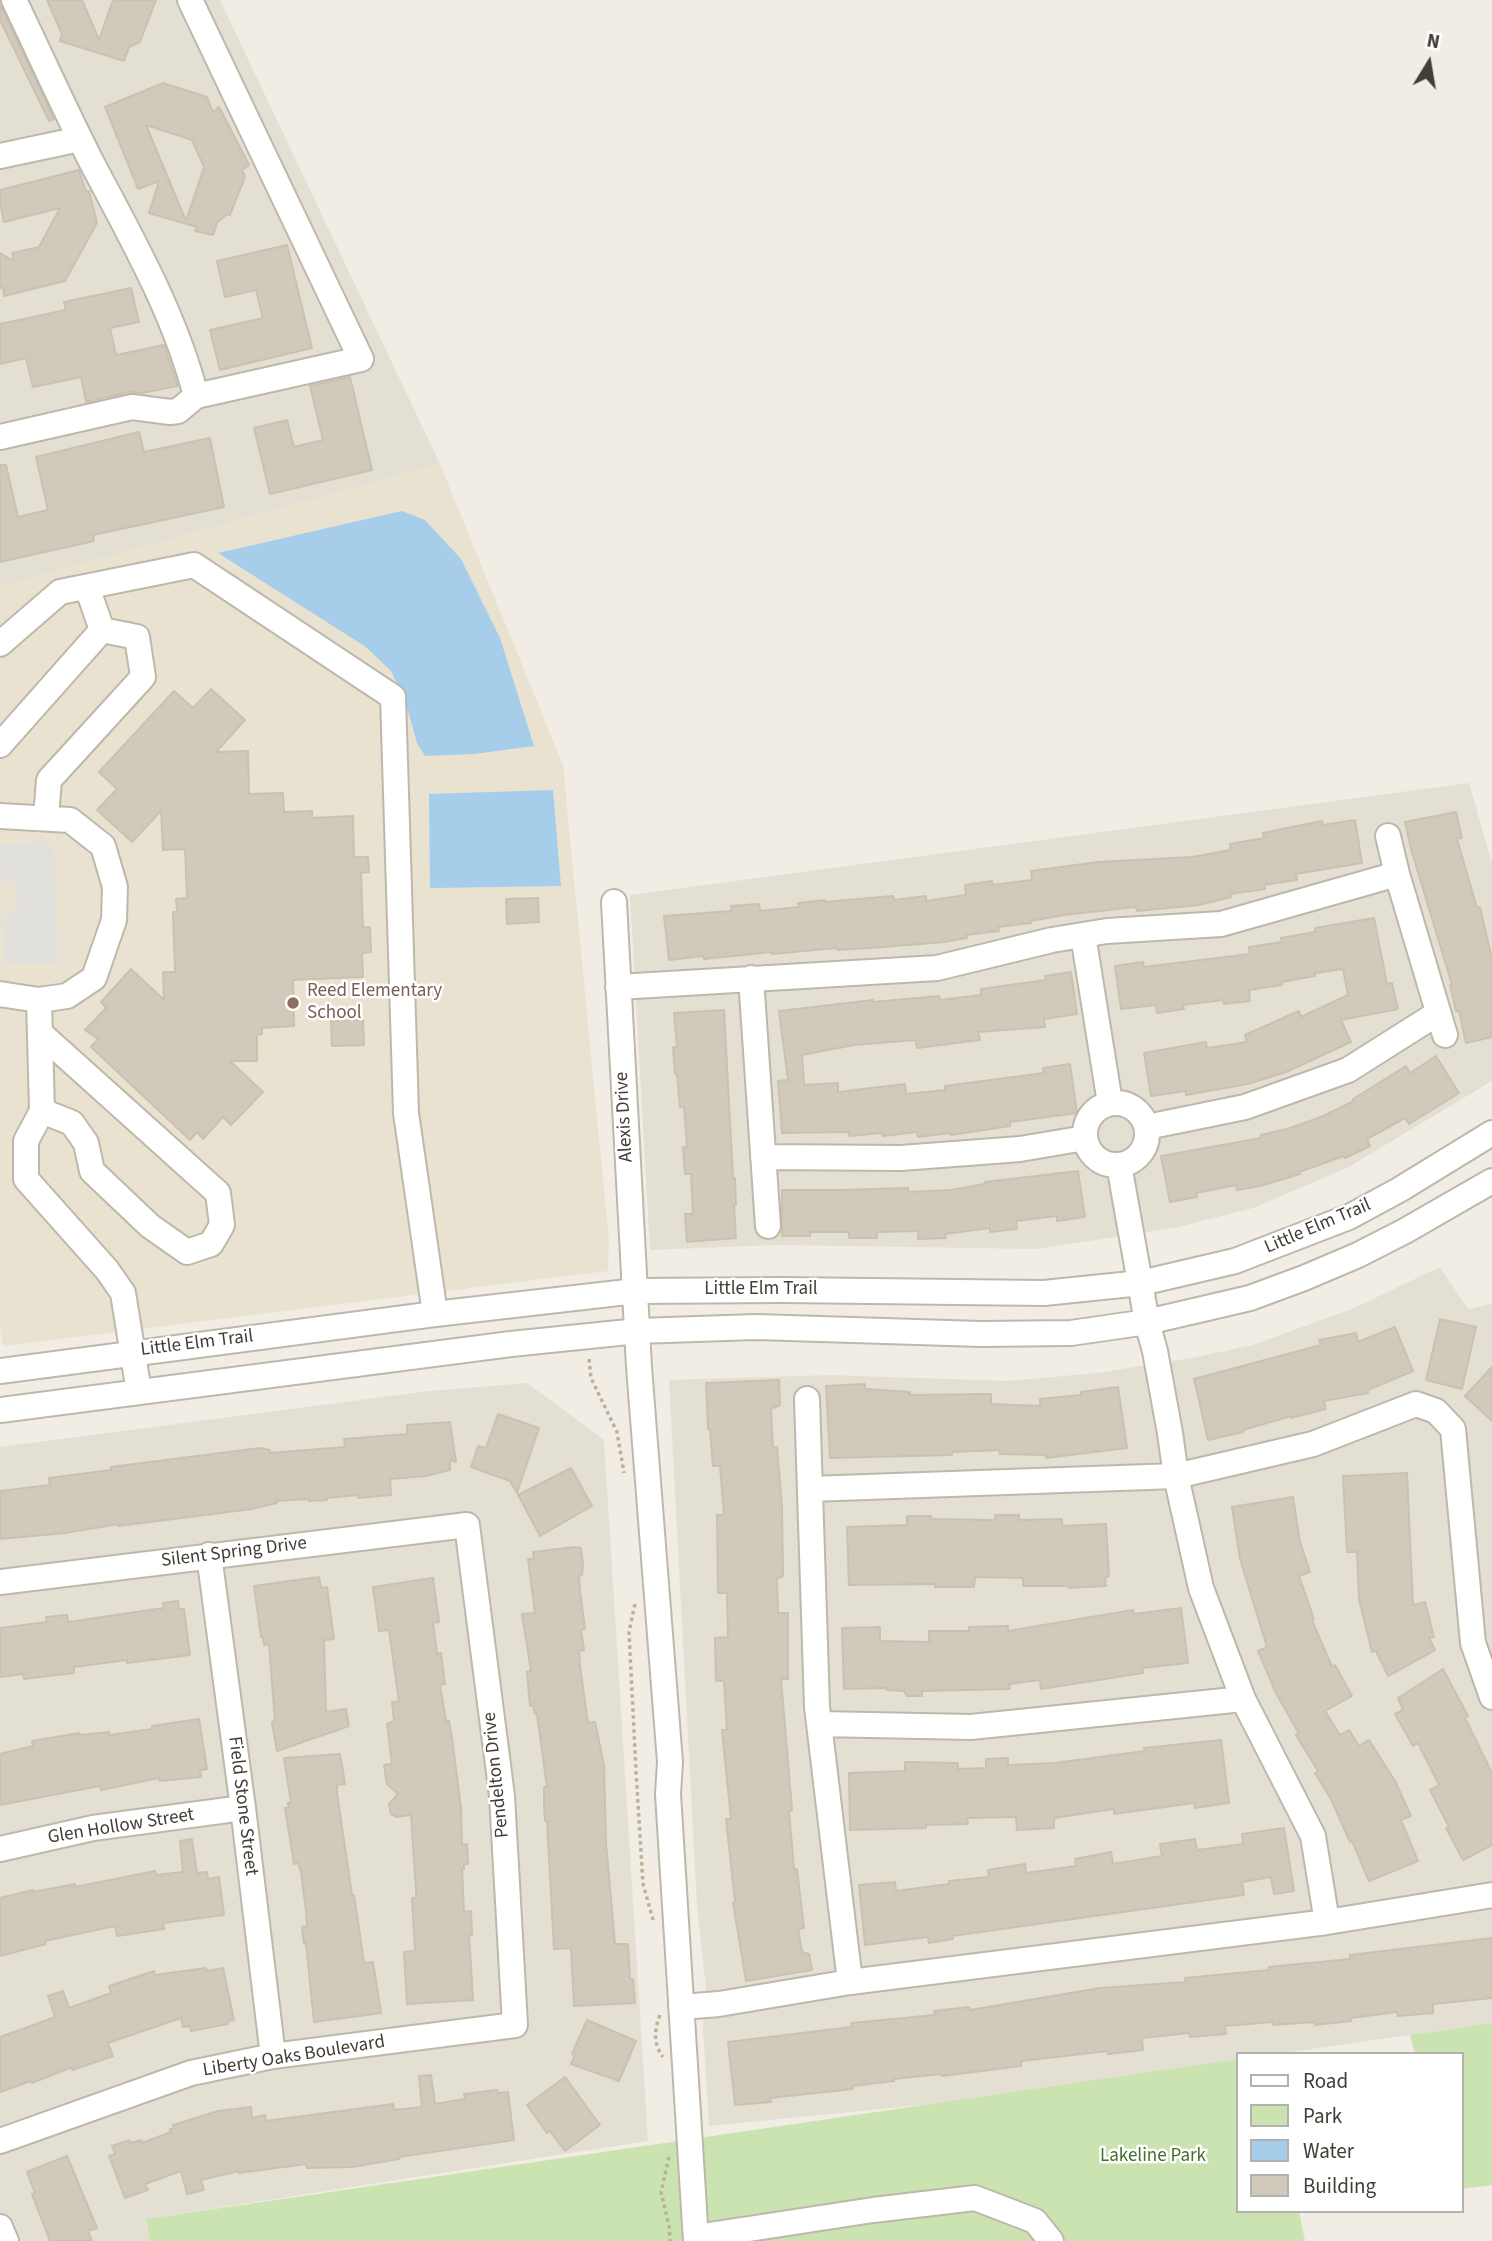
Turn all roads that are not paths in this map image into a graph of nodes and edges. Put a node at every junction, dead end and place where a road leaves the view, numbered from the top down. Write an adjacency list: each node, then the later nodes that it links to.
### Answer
1 (13, 0): 3 (street)
2 (190, 0): 5 (street)
3 (80, 139): 4 (street); 5 (street)
4 (0, 156)
5 (196, 397): 6 (street)
6 (0, 437)
7 (87, 587): 8 (street); 9 (street); 33 (street)
8 (102, 630): 10 (street); 12 (street)
9 (0, 644)
10 (0, 745)
11 (0, 816): 12 (street)
12 (46, 817): 20 (street)
13 (1388, 836): 14 (street)
14 (1397, 874): 16 (street); 24 (street)
15 (614, 902): 18 (street, Alexis Drive)
16 (1083, 935): 17 (street); 22 (street)
17 (751, 978): 18 (street); 27 (street)
18 (618, 987): 32 (street, Alexis Drive)
19 (0, 994): 20 (street)
20 (39, 1000): 21 (street)
21 (40, 1033): 23 (street); 23 (street)
22 (1110, 1103): 24 (street); 26 (street)
23 (42, 1111): 36 (street)
24 (1147, 1127): 28 (street)
25 (1492, 1133): 31 (street, Little Elm Trail)
26 (1085, 1138): 27 (street); 28 (street)
27 (763, 1157): 30 (street)
28 (1119, 1165): 31 (street)
29 (1492, 1181): 34 (street, Little Elm Trail)
30 (768, 1226)
31 (1141, 1283): 32 (street, Little Elm Trail); 34 (street)
32 (636, 1291): 33 (street, Little Elm Trail); 35 (street, Alexis Drive)
33 (435, 1314): 36 (street, Little Elm Trail)
34 (1147, 1322): 35 (street, Little Elm Trail); 41 (street)
35 (638, 1331): 38 (street, Little Elm Trail); 54 (street, Alexis Drive)
36 (132, 1353): 37 (street, Little Elm Trail); 38 (street)
37 (0, 1371)
38 (139, 1392): 40 (street, Little Elm Trail)
39 (807, 1399): 42 (street)
40 (0, 1410)
41 (1176, 1476): 42 (street); 46 (street); 47 (street)
42 (810, 1489): 48 (street)
43 (467, 1525): 44 (street, Silent Spring Drive); 55 (street, Pendelton Drive)
44 (209, 1555): 45 (street, Silent Spring Drive); 49 (street, Field Stone Street)
45 (0, 1582)
46 (1492, 1697)
47 (1244, 1699): 48 (street); 52 (street)
48 (819, 1724): 53 (street)
49 (243, 1808): 50 (street, Glen Hollow Street); 56 (street, Field Stone Street)
50 (0, 1850)
51 (1492, 1895): 52 (street)
52 (1327, 1923): 53 (street)
53 (850, 1982): 54 (street)
54 (671, 2011): 59 (street, Alexis Drive)
55 (515, 2025): 56 (street, Liberty Oaks Boulevard)
56 (273, 2056): 57 (street, Liberty Oaks Boulevard)
57 (0, 2141)
58 (0, 2227): 60 (street)
59 (696, 2239): 61 (street)
60 (6, 2241)
61 (1051, 2241)

